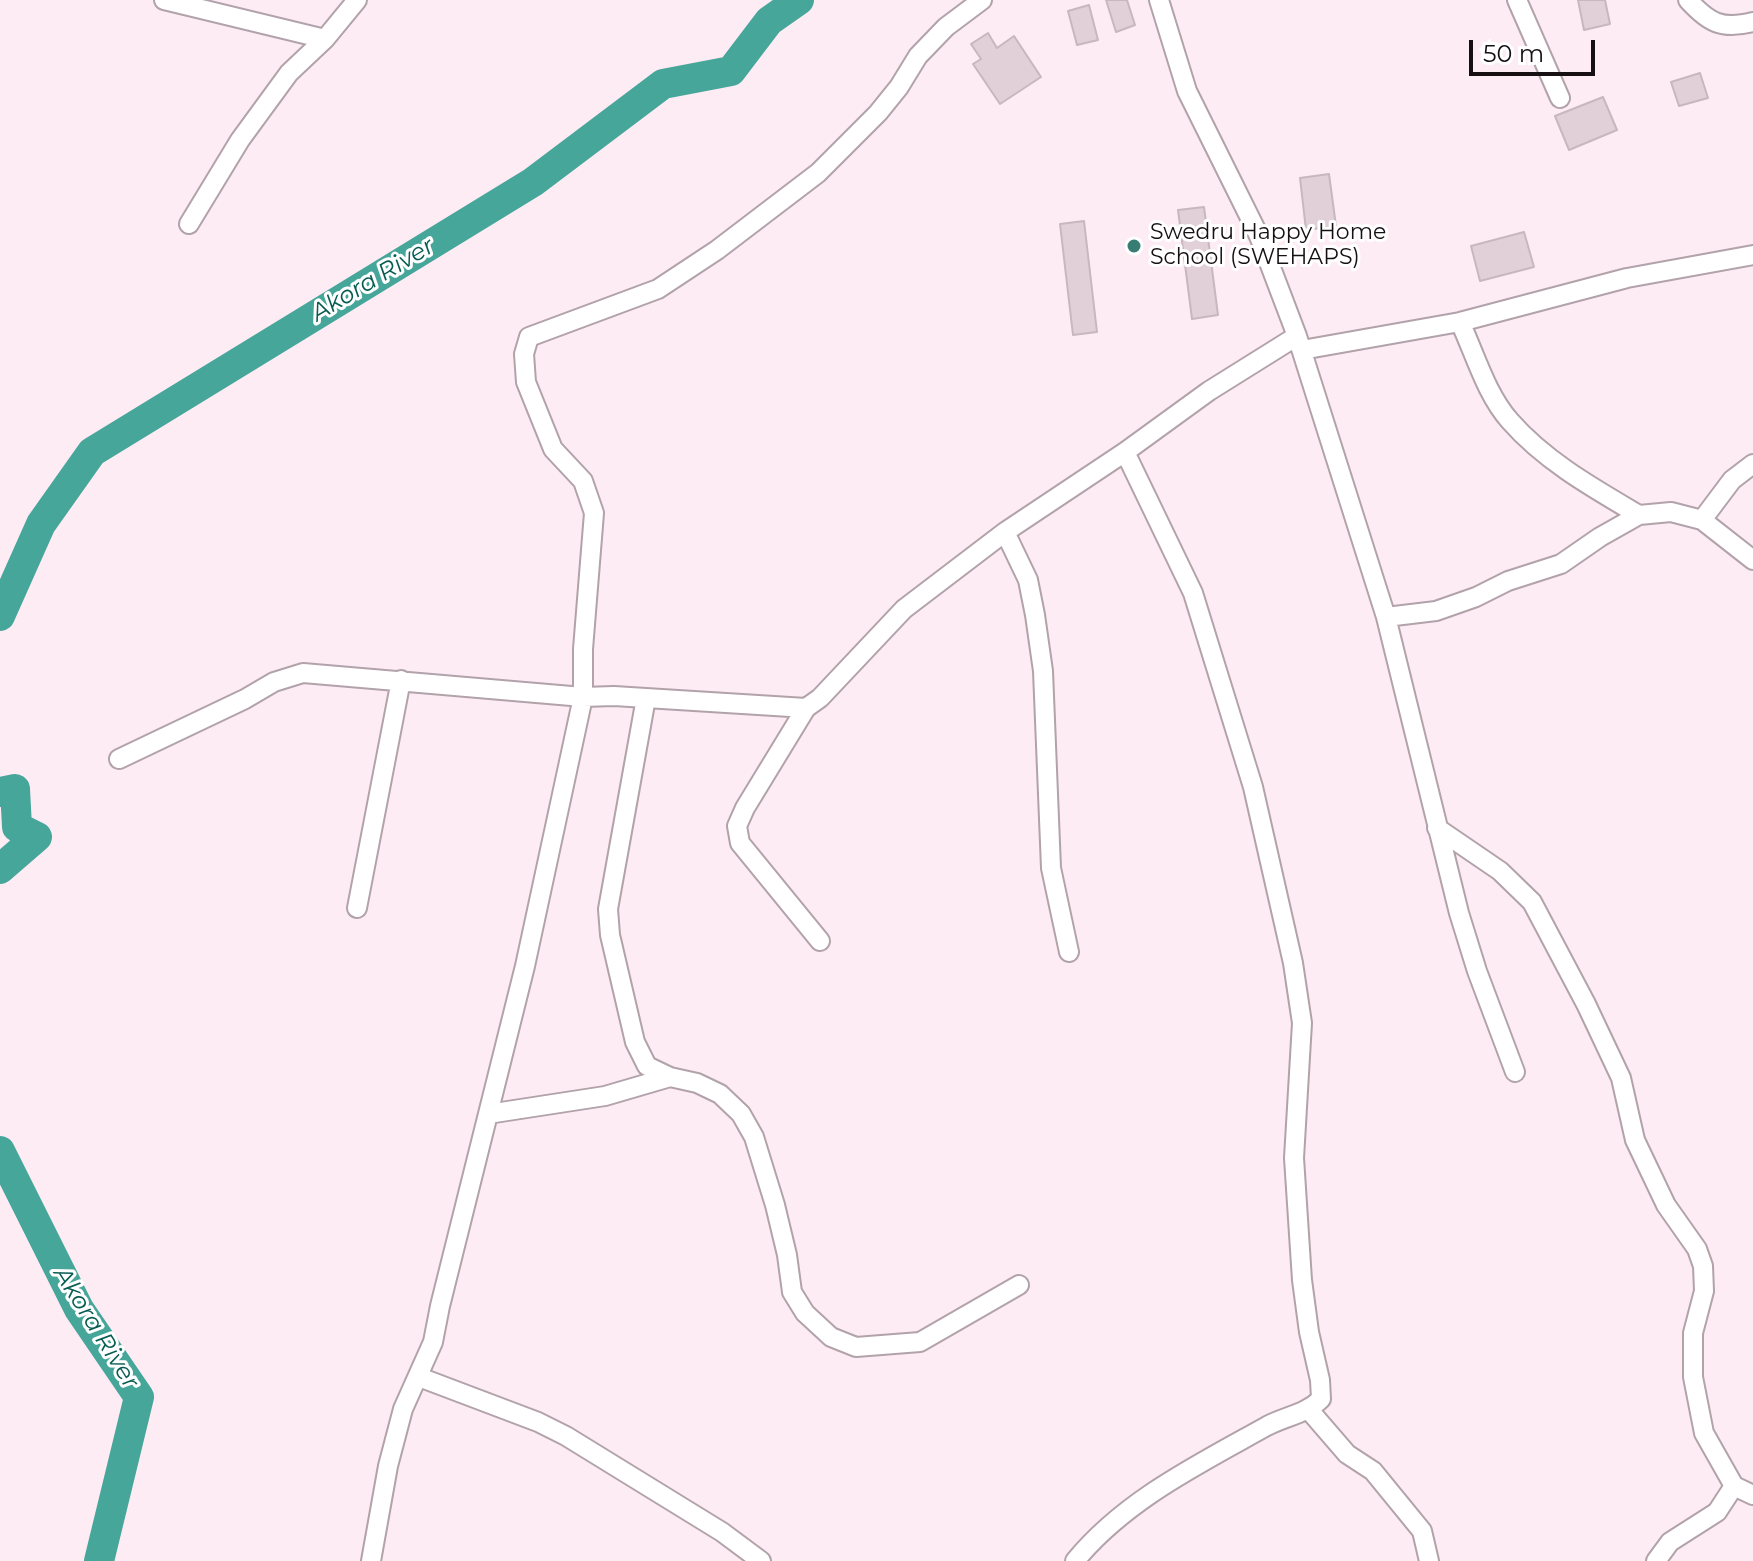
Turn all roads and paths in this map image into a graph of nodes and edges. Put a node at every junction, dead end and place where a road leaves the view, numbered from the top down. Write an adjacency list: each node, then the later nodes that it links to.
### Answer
1 (164, 0): 8 (street)
2 (357, 0): 8 (street)
3 (982, 0): 22 (street)
4 (1159, 0): 13 (street)
5 (1517, 0): 9 (street)
6 (1688, 0): 7 (street)
7 (1753, 22)
8 (325, 39): 10 (street)
9 (1560, 98)
10 (189, 224)
11 (1753, 255): 12 (street)
12 (1460, 322): 13 (street); 16 (street)
13 (1300, 343): 14 (street); 20 (street)
14 (1125, 452): 18 (street); 35 (street)
15 (1753, 464): 17 (street)
16 (1639, 515): 17 (street); 20 (street)
17 (1702, 520): 19 (street)
18 (1005, 532): 24 (street); 29 (street)
19 (1753, 560)
20 (1386, 617): 26 (street)
21 (401, 680): 22 (street); 25 (street); 27 (street)
22 (583, 697): 23 (street); 32 (street)
23 (646, 698): 24 (street); 31 (street)
24 (806, 708): 28 (street)
25 (119, 759)
26 (1437, 828): 30 (street); 36 (street)
27 (357, 908)
28 (820, 941)
29 (1069, 952)
30 (1515, 1072)
31 (670, 1077): 32 (street); 33 (street)
32 (488, 1114): 34 (street)
33 (1019, 1285)
34 (419, 1377): 38 (street); 39 (street)
35 (1309, 1410): 40 (street); 41 (street)
36 (1734, 1486): 37 (street); 42 (street)
37 (1753, 1495)
38 (371, 1561)
39 (761, 1561)
40 (1075, 1561)
41 (1429, 1561)
42 (1656, 1561)

